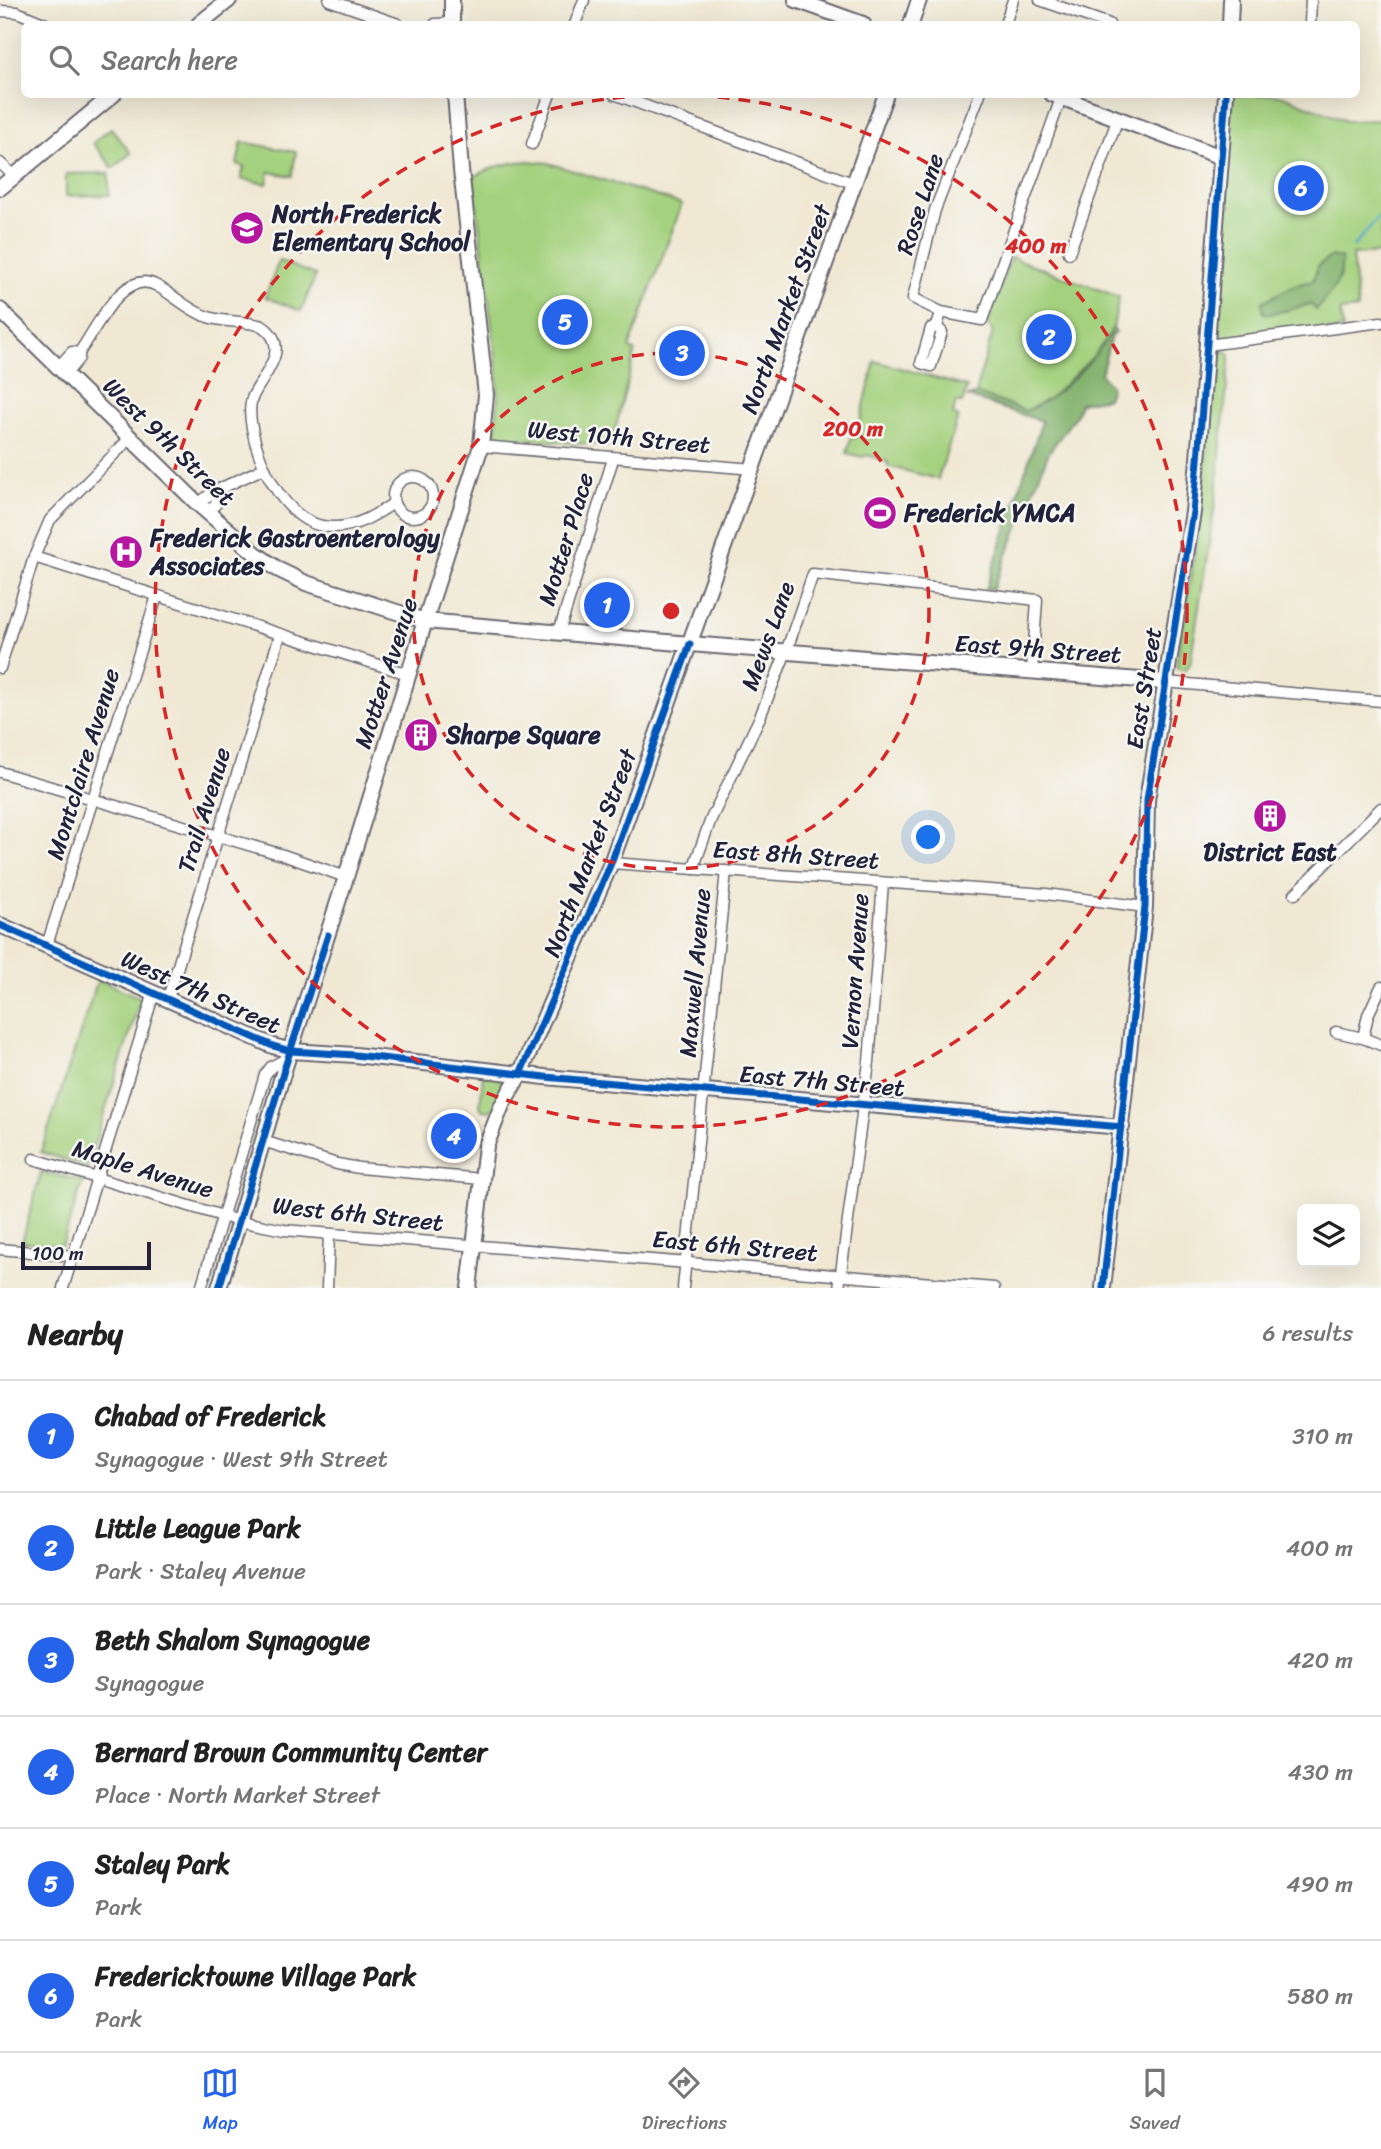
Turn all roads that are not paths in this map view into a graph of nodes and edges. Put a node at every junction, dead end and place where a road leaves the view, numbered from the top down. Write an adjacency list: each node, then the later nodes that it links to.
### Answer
1 (229, 0): 13 (main road)
2 (328, 0): 14 (street)
3 (452, 0): 15 (main road)
4 (584, 0): 16 (street)
5 (796, 0): 17 (main road)
6 (919, 0): 18 (main road)
7 (1013, 0): 19 (street)
8 (1040, 0): 20 (street)
9 (1231, 0): 21 (main road)
10 (1311, 0): 22 (street)
11 (0, 11): 12 (street)
12 (39, 21)
13 (203, 21)
14 (389, 21)
15 (452, 21)
16 (576, 21)
17 (855, 21)
18 (912, 21)
19 (1005, 21)
20 (1100, 21)
21 (1230, 21)
22 (1310, 21)
23 (109, 98): 36 (main road)
24 (455, 98): 46 (main road, Motter Avenue)
25 (549, 98): 33 (street)
26 (625, 98): 37 (street)
27 (885, 98): 37 (main road, North Market Street)
28 (978, 98): 40 (street, Rose Lane)
29 (1056, 98): 40 (street)
30 (1063, 98): 32 (main road)
31 (1226, 98): 34 (main road, East Street)
32 (1118, 118): 34 (main road); 38 (street)
33 (532, 144)
34 (1221, 157): 43 (main road, East Street)
35 (0, 163): 36 (street)
36 (4, 182)
37 (855, 184): 49 (main road, North Market Street)
38 (1069, 253)
39 (0, 310): 44 (main road, West 9th Street)
40 (942, 312): 42 (street)
41 (1381, 322): 43 (street)
42 (937, 327)
43 (1208, 345): 62 (main road, East Street)
44 (62, 370): 45 (main road, West 9th Street); 48 (street)
45 (130, 438): 51 (main road, West 9th Street); 52 (street)
46 (481, 446): 47 (street, West 10th Street); 54 (main road, Motter Avenue)
47 (613, 459): 49 (street, West 10th Street); 55 (street, Motter Place)
48 (264, 468): 50 (street); 51 (street)
49 (753, 469): 57 (main road, North Market Street)
50 (394, 503): 50 (street)
51 (202, 508): 54 (main road, West 9th Street)
52 (34, 557): 53 (street); 59 (street)
53 (157, 596): 56 (street); 65 (street, Montclaire Avenue)
54 (425, 621): 55 (main road, West 9th Street); 61 (main road, Motter Avenue)
55 (559, 632): 57 (main road, West 9th Street)
56 (280, 635): 61 (street); 67 (street, Trail Avenue)
57 (691, 644): 58 (main road, East 9th Street); 68 (main road, North Market Street)
58 (786, 652): 60 (main road, East 9th Street); 60 (street, Mews Lane); 69 (street, Mews Lane)
59 (0, 668)
60 (1032, 671): 62 (main road, East 9th Street)
61 (408, 674): 71 (main road, Motter Avenue)
62 (1165, 682): 63 (street, East 9th Street); 74 (main road, East Street)
63 (1381, 701)
64 (0, 772): 65 (street)
65 (94, 801): 67 (street); 76 (street, Montclaire Avenue)
66 (1381, 808): 73 (street)
67 (218, 837): 71 (street); 78 (street, Trail Avenue)
68 (611, 863): 69 (street, East 8th Street); 83 (main road, North Market Street)
69 (693, 869): 70 (street, East 8th Street)
70 (726, 871): 72 (street, East 8th Street); 84 (street, Maxwell Avenue)
71 (346, 877): 82 (main road, Motter Avenue)
72 (883, 883): 74 (street, East 8th Street); 85 (street, Vernon Avenue)
73 (1295, 894)
74 (1145, 907): 86 (main road, East Street)
75 (0, 925): 76 (main road, West 7th Street)
76 (47, 945): 78 (main road, West 7th Street)
77 (1381, 987): 80 (street)
78 (161, 996): 82 (main road, West 7th Street); 89 (street, Trail Avenue)
79 (1336, 1032): 80 (street)
80 (1363, 1038): 81 (street)
81 (1381, 1045)
82 (289, 1054): 83 (main road, West 7th Street); 87 (main road, Motter Avenue); 91 (street)
83 (520, 1074): 84 (main road, East 7th Street); 90 (main road, North Market Street)
84 (705, 1090): 85 (main road, East 7th Street); 97 (street, Maxwell Avenue)
85 (863, 1104): 86 (main road, East 7th Street); 98 (street, Vernon Avenue)
86 (1122, 1127): 107 (main road, East Street)
87 (263, 1141): 90 (street); 92 (main road, Motter Avenue)
88 (34, 1159): 89 (street, Maple Avenue)
89 (97, 1177): 91 (street, Maple Avenue); 96 (street, Trail Avenue)
90 (482, 1179): 94 (main road, North Market Street)
91 (223, 1215): 92 (street, Maple Avenue); 100 (street)
92 (239, 1221): 93 (street, West 6th Street); 101 (main road, Motter Avenue)
93 (330, 1235): 94 (street, West 6th Street); 102 (street)
94 (473, 1246): 97 (street, East 6th Street); 103 (main road, North Market Street)
95 (0, 1249): 96 (street)
96 (73, 1256): 99 (street, Trail Avenue)
97 (685, 1263): 98 (street, East 6th Street); 104 (street, Maxwell Avenue)
98 (841, 1276): 105 (street, Vernon Avenue); 106 (street, East 6th Street)
99 (63, 1288)
100 (201, 1288)
101 (219, 1288)
102 (327, 1288)
103 (468, 1288)
104 (683, 1288)
105 (839, 1288)
106 (994, 1288)
107 (1103, 1288)

